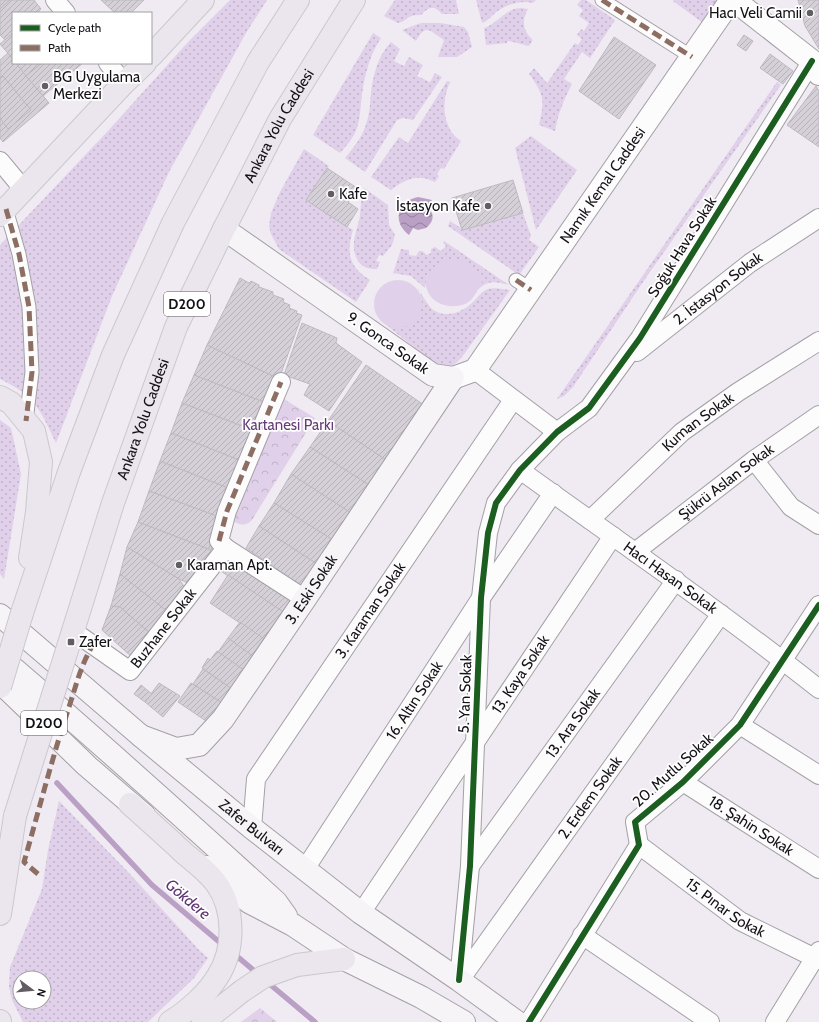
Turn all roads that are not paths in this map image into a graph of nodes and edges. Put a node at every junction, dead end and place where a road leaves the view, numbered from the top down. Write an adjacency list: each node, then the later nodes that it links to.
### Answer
1 (55, 0): 7 (street)
2 (203, 0): 8 (highway)
3 (298, 0): 41 (highway, D200)
4 (354, 0): 18 (highway, Ankara Yolu Caddesi / D200)
5 (602, 0): 9 (street)
6 (732, 0): 9 (street, Namık Kemal Caddesi); 12 (street, Namık Kemal Caddesi)
7 (65, 12)
8 (152, 55)
9 (692, 57): 21 (street, Namık Kemal Caddesi)
10 (109, 64): 13 (street)
11 (144, 64): 13 (highway)
12 (816, 68): 20 (street, Soğuk Hava Sokak)
13 (124, 83): 15 (highway)
14 (0, 161): 15 (street)
15 (24, 190): 16 (highway)
16 (3, 212): 27 (street)
17 (819, 218): 20 (street, 2. İstasyon Sokak)
18 (224, 228): 22 (main road, 9. Gonca Sokak); 44 (highway, Ankara Yolu Caddesi / D200)
19 (819, 341): 32 (street, Kuman Sokak)
20 (621, 364): 28 (street, Soğuk Hava Sokak)
21 (475, 370): 22 (street, 9. Gonca Sokak); 25 (street)
22 (452, 378): 39 (main road, 3. Eski Sokak)
23 (281, 382): 35 (street)
24 (0, 397): 27 (highway)
25 (513, 400): 28 (street); 57 (street, 3. Karaman Sokak)
26 (819, 415): 29 (street, Şükrü Aslan Sokak)
27 (26, 421): 41 (highway)
28 (557, 432): 30 (street, 5. Yan Sokak)
29 (754, 460): 33 (street); 36 (street, Şükrü Aslan Sokak)
30 (520, 470): 31 (street, Hacı Hasan Sokak); 38 (street, 5. Yan Sokak)
31 (553, 494): 32 (street, Hacı Hasan Sokak); 38 (street, 16. Altın Sokak)
32 (590, 520): 34 (street, Hacı Hasan Sokak)
33 (819, 525)
34 (613, 536): 36 (street, Hacı Hasan Sokak); 52 (street, 13. Kaya Sokak)
35 (226, 548): 39 (street); 44 (street, Buzhane Sokak)
36 (635, 552): 37 (street, Hacı Hasan Sokak)
37 (676, 580): 42 (street, Hacı Hasan Sokak); 59 (street, 13. Ara Sokak)
38 (481, 598): 52 (street, 5. Yan Sokak); 61 (street, 16. Altın Sokak)
39 (305, 599): 51 (main road, 3. Eski Sokak)
40 (819, 605): 46 (street, 20. Mutlu Sokak)
41 (22, 613): 48 (highway, D200, bridge)
42 (721, 614): 46 (street, Hacı Hasan Sokak); 69 (street, 2. Erdem Sokak)
43 (0, 615): 51 (main road, Zafer Bulvarı)
44 (73, 631): 56 (highway, Ankara Yolu Caddesi / D200, bridge)
45 (0, 657): 65 (main road)
46 (782, 659): 49 (street, Hacı Hasan Sokak); 50 (street, 20. Mutlu Sokak)
47 (0, 682): 55 (main road, D200)
48 (0, 687)
49 (819, 689)
50 (740, 725): 53 (street); 54 (street, 20. Mutlu Sokak)
51 (141, 736): 57 (main road, Zafer Bulvarı)
52 (476, 740): 59 (street, 5. Yan Sokak); 63 (street, 13. Kaya Sokak)
53 (819, 775)
54 (683, 782): 58 (street, 20. Mutlu Sokak); 62 (street, 18. Şahin Sokak)
55 (130, 804): 65 (main road, D200); 71 (highway)
56 (16, 816): 60 (highway, Ankara Yolu Caddesi / D200); 64 (highway)
57 (252, 828): 61 (main road, Zafer Bulvarı)
58 (639, 844): 66 (street); 67 (street, 15. Pınar Sokak)
59 (470, 866): 69 (street, 5. Yan Sokak)
60 (0, 867)
61 (305, 869): 63 (main road, Zafer Bulvarı)
62 (819, 869)
63 (361, 913): 69 (main road, Zafer Bulvarı)
64 (0, 914)
65 (293, 925): 68 (main road)
66 (582, 934): 74 (street); 75 (street)
67 (818, 956): 76 (street)
68 (344, 959): 70 (highway); 72 (main road)
69 (459, 980): 73 (main road, Zafer Bulvarı)
70 (212, 1015)
71 (170, 1022)
72 (464, 1022)
73 (517, 1022)
74 (529, 1022)
75 (710, 1022)
76 (775, 1022)

